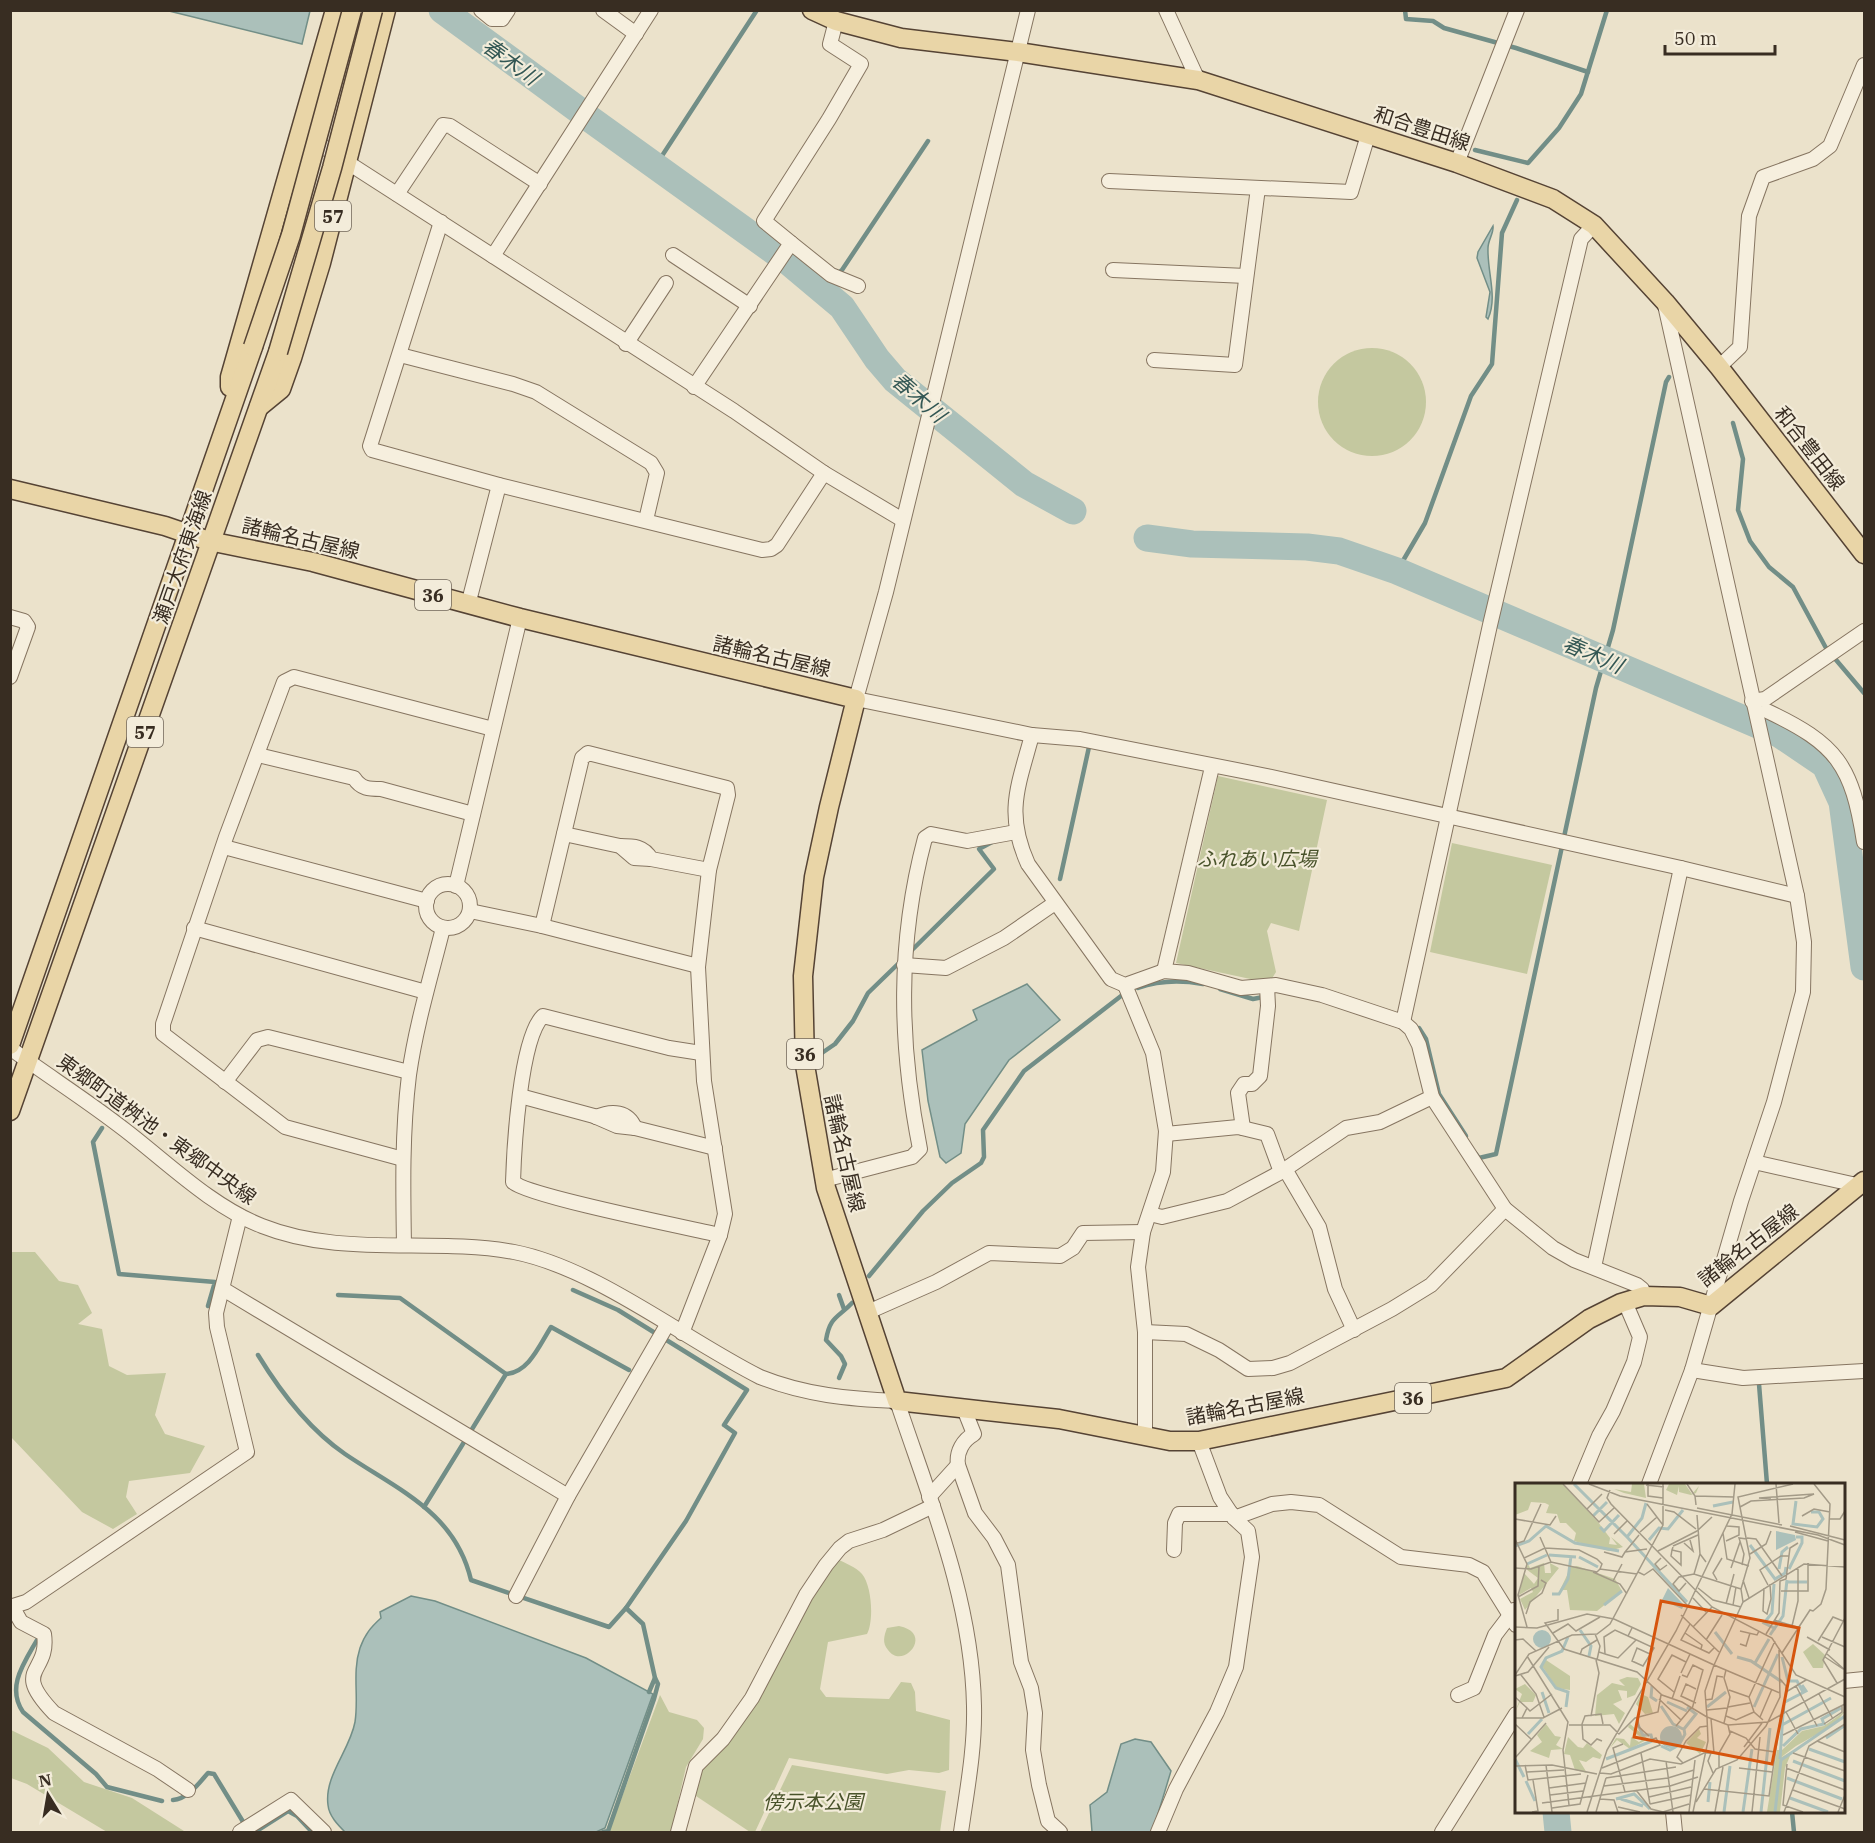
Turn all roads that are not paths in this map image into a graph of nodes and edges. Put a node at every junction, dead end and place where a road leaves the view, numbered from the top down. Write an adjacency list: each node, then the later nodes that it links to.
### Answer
1 (335, 10): 18 (main road, 57)
2 (352, 10): 42 (main road, 瀬戸大府東海線 / 57, bridge)
3 (373, 10): 43 (main road, 瀬戸大府東海線 / 57, bridge)
4 (386, 10): 20 (main road, 57)
5 (481, 10): 6 (street)
6 (508, 10)
7 (603, 10): 14 (street)
8 (651, 10): 14 (street)
9 (812, 10): 13 (main road, 和合豊田線)
10 (1028, 10): 15 (street)
11 (1166, 10): 17 (street)
12 (1517, 10): 21 (street)
13 (836, 21): 15 (main road, 和合豊田線); 28 (street)
14 (636, 34): 23 (street)
15 (1018, 52): 17 (main road, 和合豊田線); 47 (street)
16 (1864, 65): 40 (street)
17 (1198, 80): 19 (main road, 和合豊田線)
18 (301, 133): 20 (street); 42 (main road, 57)
19 (1368, 135): 21 (main road, 和合豊田線); 24 (street)
20 (347, 162): 25 (street); 43 (main road, 57)
21 (1457, 163): 27 (main road, 和合豊田線)
22 (1109, 181): 24 (street)
23 (540, 184): 25 (street); 30 (street)
24 (1258, 188): 32 (street)
25 (397, 194): 26 (street)
26 (441, 222): 30 (street); 38 (street)
27 (1594, 225): 35 (main road, 和合豊田線); 65 (street)
28 (791, 243): 34 (street); 36 (street)
29 (673, 255): 36 (street)
30 (493, 256): 37 (street)
31 (1113, 270): 32 (street)
32 (1246, 276): 39 (street)
33 (666, 283): 37 (street)
34 (858, 286)
35 (1665, 302): 40 (main road, 和合豊田線); 58 (street)
36 (750, 306): 41 (street)
37 (626, 344): 41 (street)
38 (400, 355): 45 (street); 48 (street)
39 (1154, 360)
40 (1719, 367): 51 (main road, 和合豊田線)
41 (694, 387): 44 (street)
42 (232, 406): 49 (main road, 瀬戸大府東海線 / 57)
43 (257, 408): 50 (main road, 瀬戸大府東海線 / 57)
44 (824, 473): 47 (street); 48 (street)
45 (499, 485): 48 (street); 52 (street)
46 (10, 489): 49 (main road, 諸輪名古屋線 / 36)
47 (901, 519): 57 (street)
48 (646, 520)
49 (188, 534): 50 (main road, 諸輪名古屋線 / 36); 87 (main road, 瀬戸大府東海線 / 57)
50 (209, 541): 52 (main road, 諸輪名古屋線 / 36); 89 (main road, 瀬戸大府東海線 / 57)
51 (1864, 554)
52 (468, 605): 54 (main road, 諸輪名古屋線 / 36)
53 (10, 617): 56 (street)
54 (520, 618): 57 (main road, 諸輪名古屋線 / 36); 60 (street)
55 (1864, 631): 58 (street)
56 (10, 677)
57 (856, 699): 61 (street); 101 (main road, 諸輪名古屋線 / 36)
58 (1753, 703): 73 (street)
59 (1767, 711): 68 (street)
60 (493, 729): 62 (street); 64 (street)
61 (1032, 735): 63 (street); 66 (street)
62 (258, 755): 64 (street); 69 (street)
63 (1212, 766): 65 (street); 82 (street)
64 (473, 814): 72 (street)
65 (1447, 816): 70 (street); 86 (street)
66 (1016, 832): 75 (street); 80 (street)
67 (564, 834): 71 (street); 71 (street); 77 (street)
68 (1864, 842)
69 (224, 847): 74 (street); 78 (street)
70 (1681, 868): 73 (street); 109 (street)
71 (709, 870): 81 (street)
72 (456, 886): 74 (street); 76 (street)
73 (1797, 896): 99 (street)
74 (427, 900): 79 (street)
75 (1055, 903): 80 (street); 83 (street)
76 (470, 910): 77 (street); 79 (street)
77 (542, 926): 81 (street)
78 (194, 928): 85 (street); 91 (street)
79 (443, 928): 85 (street)
80 (904, 965): 101 (street)
81 (698, 966): 88 (street)
82 (1164, 971): 83 (street); 84 (street)
83 (1125, 985): 96 (street)
84 (1267, 986): 86 (street); 95 (street)
85 (426, 992): 90 (street)
86 (1403, 1022): 93 (street)
87 (10, 1047): 89 (street, 東郷町道桝池・東郷中央線)
88 (701, 1053): 92 (street); 97 (street)
89 (27, 1060): 94 (main road, 瀬戸大府東海線 / 57); 105 (street, 東郷町道桝池・東郷中央線)
90 (410, 1072): 91 (street); 98 (street)
91 (225, 1082): 98 (street)
92 (520, 1096): 97 (street); 107 (street)
93 (1432, 1097): 100 (street); 103 (street)
94 (10, 1111)
95 (1243, 1128): 96 (street); 100 (street)
96 (1166, 1134): 104 (street)
97 (715, 1148): 107 (street)
98 (403, 1159): 108 (street)
99 (1754, 1162): 102 (street); 113 (street)
100 (1283, 1171): 104 (street); 116 (street)
101 (824, 1180): 114 (main road, 諸輪名古屋線 / 36)
102 (1860, 1185): 113 (main road, 諸輪名古屋線)
103 (1505, 1209): 109 (street); 116 (street)
104 (1150, 1214): 106 (street)
105 (240, 1216): 108 (street, 東郷町道桝池・東郷中央線); 110 (street)
106 (1143, 1232): 114 (street); 117 (street)
107 (720, 1235): 118 (street)
108 (404, 1245): 115 (street, 東郷町道桝池・東郷中央線)
109 (1594, 1267): 111 (street)
110 (223, 1289): 128 (street); 133 (street)
111 (1644, 1296): 112 (main road, 諸輪名古屋線 / 36); 113 (main road, 諸輪名古屋線 / 36)
112 (1625, 1302): 124 (main road, 諸輪名古屋線 / 36); 126 (street)
113 (1711, 1306): 119 (street)
114 (868, 1312): 121 (main road, 諸輪名古屋線 / 36)
115 (667, 1325): 118 (street, 東郷町道桝池・東郷中央線); 128 (street)
116 (1354, 1330): 117 (street)
117 (1145, 1332): 123 (street)
118 (682, 1333): 121 (street, 東郷町道桝池・東郷中央線)
119 (1692, 1370): 120 (street); 127 (street)
120 (1864, 1371)
121 (897, 1401): 122 (main road, 諸輪名古屋線 / 36); 129 (street)
122 (964, 1409): 123 (main road, 諸輪名古屋線 / 36); 125 (street)
123 (1144, 1435): 124 (main road, 諸輪名古屋線 / 36)
124 (1199, 1441): 130 (street)
125 (958, 1465): 129 (street); 146 (street)
126 (1580, 1483)
127 (1650, 1483)
128 (568, 1496): 132 (street)
129 (931, 1502): 144 (street); 145 (street)
130 (1233, 1516): 131 (street); 134 (street); 141 (street)
131 (1174, 1550)
132 (516, 1596)
133 (12, 1607): 139 (street)
134 (1514, 1616): 137 (street)
135 (1864, 1679): 136 (street)
136 (1845, 1681)
137 (1458, 1695)
138 (1515, 1716): 147 (street)
139 (188, 1790)
140 (1673, 1813): 148 (street)
141 (1162, 1830)
142 (240, 1833): 143 (street)
143 (324, 1833)
144 (678, 1833)
145 (961, 1833)
146 (1060, 1833)
147 (1442, 1833)
148 (1675, 1833)

